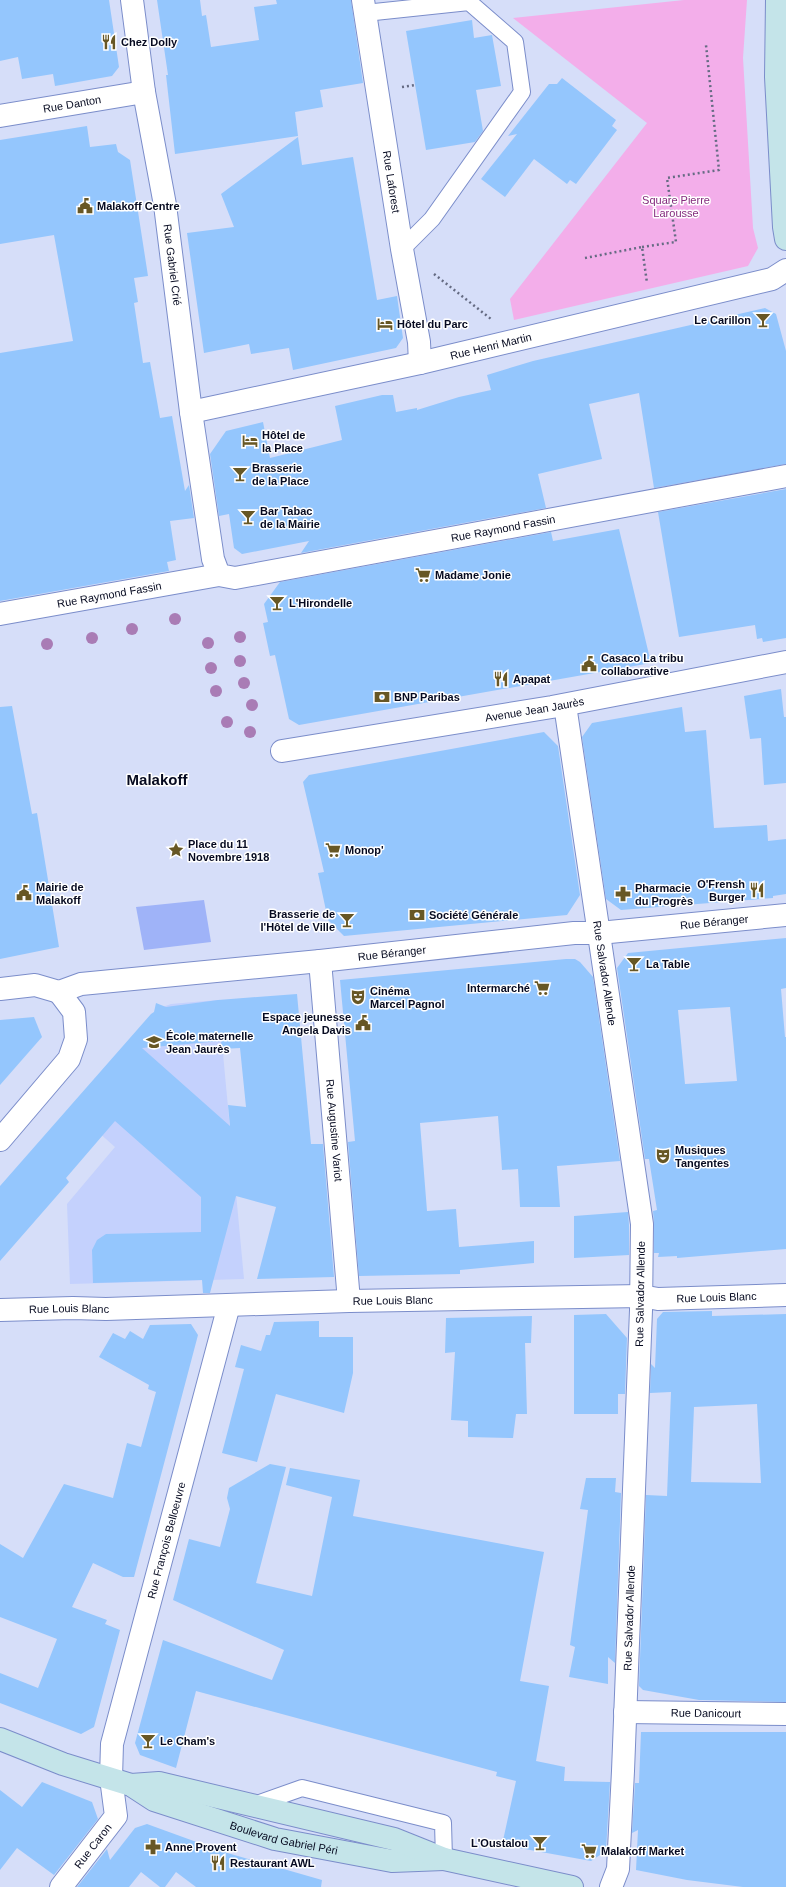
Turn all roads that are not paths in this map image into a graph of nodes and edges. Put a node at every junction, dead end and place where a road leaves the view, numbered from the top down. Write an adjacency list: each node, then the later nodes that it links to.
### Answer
1 (132, 0): 5 (street, Rue Gabriel Crié)
2 (777, 0): 4 (main road)
3 (364, 6): 8 (street, Rue Laforest); 8 (lane)
4 (781, 75): 7 (main road)
5 (144, 92): 6 (street, Rue Danton); 11 (street, Rue Gabriel Crié)
6 (0, 116)
7 (786, 239)
8 (402, 249): 10 (street, Rue Laforest)
9 (786, 270): 10 (street, Rue Henri Martin)
10 (420, 363): 11 (street, Rue Henri Martin)
11 (191, 412): 13 (street)
12 (786, 476): 13 (street, Rue Raymond Fassin)
13 (219, 575): 14 (street, Rue Raymond Fassin)
14 (0, 614)
15 (786, 662): 16 (street, Avenue Jean Jaurès)
16 (565, 705): 17 (street, Avenue Jean Jaurès); 19 (street, Rue Salvador Allende)
17 (282, 751)
18 (786, 915): 19 (street, Rue Béranger)
19 (599, 933): 20 (street, Rue Béranger); 25 (street, Rue Salvador Allende)
20 (320, 961): 22 (street, Rue Béranger); 26 (street, Rue Augustine Variot)
21 (0, 989): 22 (street)
22 (59, 992): 23 (street)
23 (0, 1140)
24 (786, 1295): 25 (street, Rue Louis Blanc)
25 (641, 1296): 26 (street, Rue Louis Blanc); 29 (street, Rue Salvador Allende)
26 (349, 1301): 27 (street, Rue Louis Blanc)
27 (229, 1305): 28 (street, Rue Louis Blanc); 32 (street, Rue François Belloeuvre)
28 (0, 1310)
29 (625, 1712): 30 (street, Rue Danicourt); 38 (street, Rue Salvador Allende)
30 (786, 1714)
31 (0, 1739): 32 (main road, Boulevard Gabriel Péri)
32 (111, 1778): 33 (main road, Boulevard Gabriel Péri); 36 (street, Rue Caron)
33 (131, 1785): 34 (main road, Boulevard Gabriel Péri); 35 (main road, Boulevard Gabriel Péri)
34 (254, 1805): 35 (main road, Boulevard Gabriel Péri); 35 (lane)
35 (444, 1860): 37 (main road, Boulevard Gabriel Péri)
36 (61, 1887)
37 (572, 1887)
38 (611, 1887)

